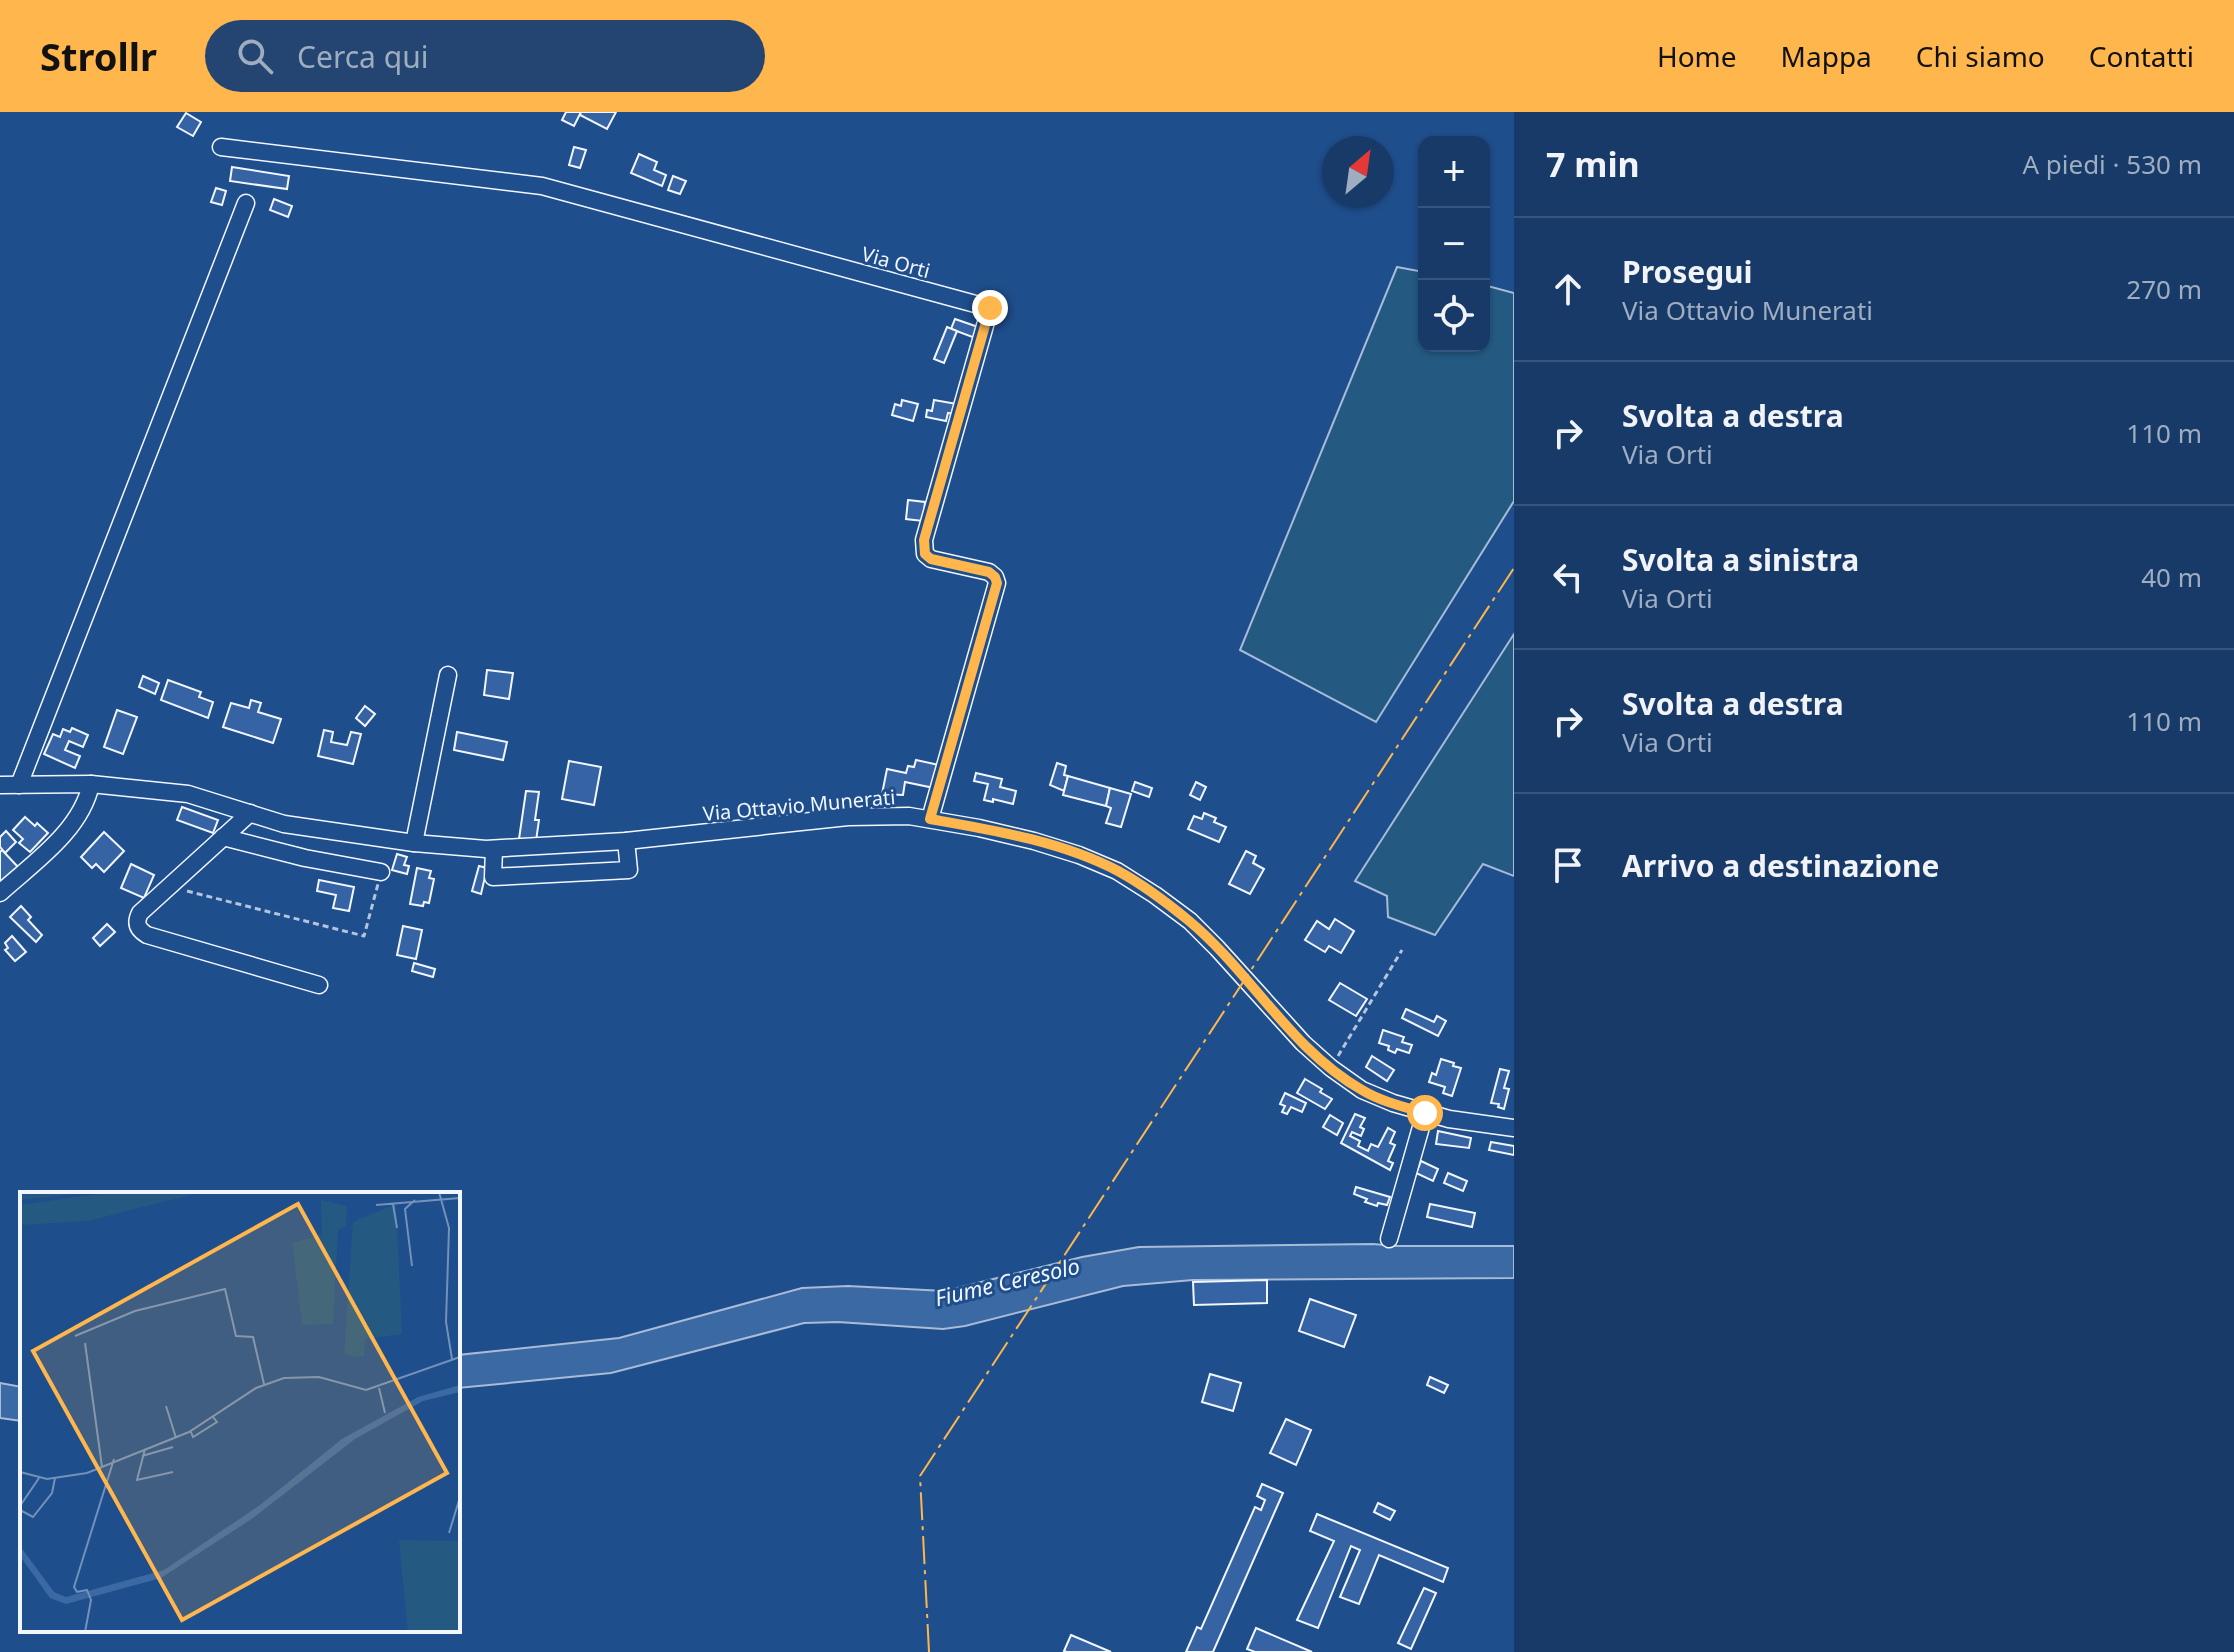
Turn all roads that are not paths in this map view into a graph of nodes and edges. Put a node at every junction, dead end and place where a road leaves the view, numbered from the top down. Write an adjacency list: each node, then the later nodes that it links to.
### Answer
1 (221, 147): 8 (street, Via Orti)
2 (246, 203): 6 (street)
3 (448, 675): 11 (street)
4 (91, 784): 6 (street, Via Ottavio Munerati); 7 (street, Via Ottavio Munerati); 14 (street)
5 (0, 785): 6 (street, Via Ottavio Munerati)
6 (19, 785)
7 (250, 813): 9 (street); 11 (street, Via Ottavio Munerati)
8 (930, 819): 10 (street, Via Ottavio Munerati); 16 (street, Via Ottavio Munerati)
9 (223, 837): 13 (street); 15 (street)
10 (626, 841): 12 (street, Via Ottavio Munerati); 12 (street)
11 (414, 843): 12 (street, Via Ottavio Munerati)
12 (494, 849)
13 (381, 872)
14 (0, 893)
15 (319, 985)
16 (1425, 1113): 17 (street, Via Ottavio Munerati); 18 (street)
17 (1514, 1128)
18 (1389, 1239)

